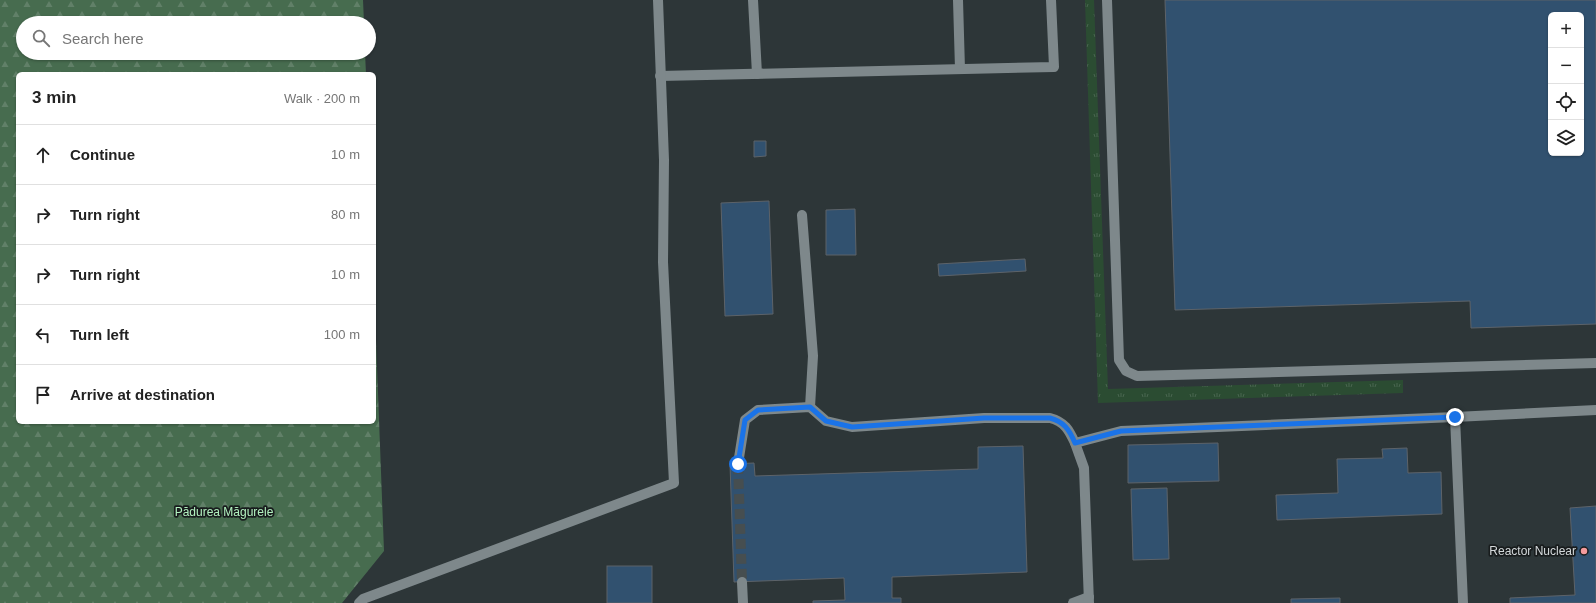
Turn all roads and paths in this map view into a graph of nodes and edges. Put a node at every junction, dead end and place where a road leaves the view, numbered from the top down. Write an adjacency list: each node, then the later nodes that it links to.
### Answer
1 (658, 0): 8 (lane)
2 (753, 0): 7 (lane)
3 (958, 0): 6 (lane)
4 (1051, 0): 6 (lane)
5 (1108, 0): 10 (lane)
6 (960, 69): 7 (lane)
7 (757, 74): 8 (lane)
8 (660, 76): 18 (lane)
9 (802, 216): 11 (lane)
10 (1596, 363)
11 (810, 407): 14 (lane); 15 (lane)
12 (1596, 410): 13 (lane)
13 (1455, 417): 14 (lane); 21 (lane)
14 (1075, 443): 17 (lane)
15 (738, 464)
16 (742, 582): 19 (lane)
17 (1089, 600): 20 (lane)
18 (359, 603)
19 (743, 603)
20 (1073, 603)
21 (1463, 603)

